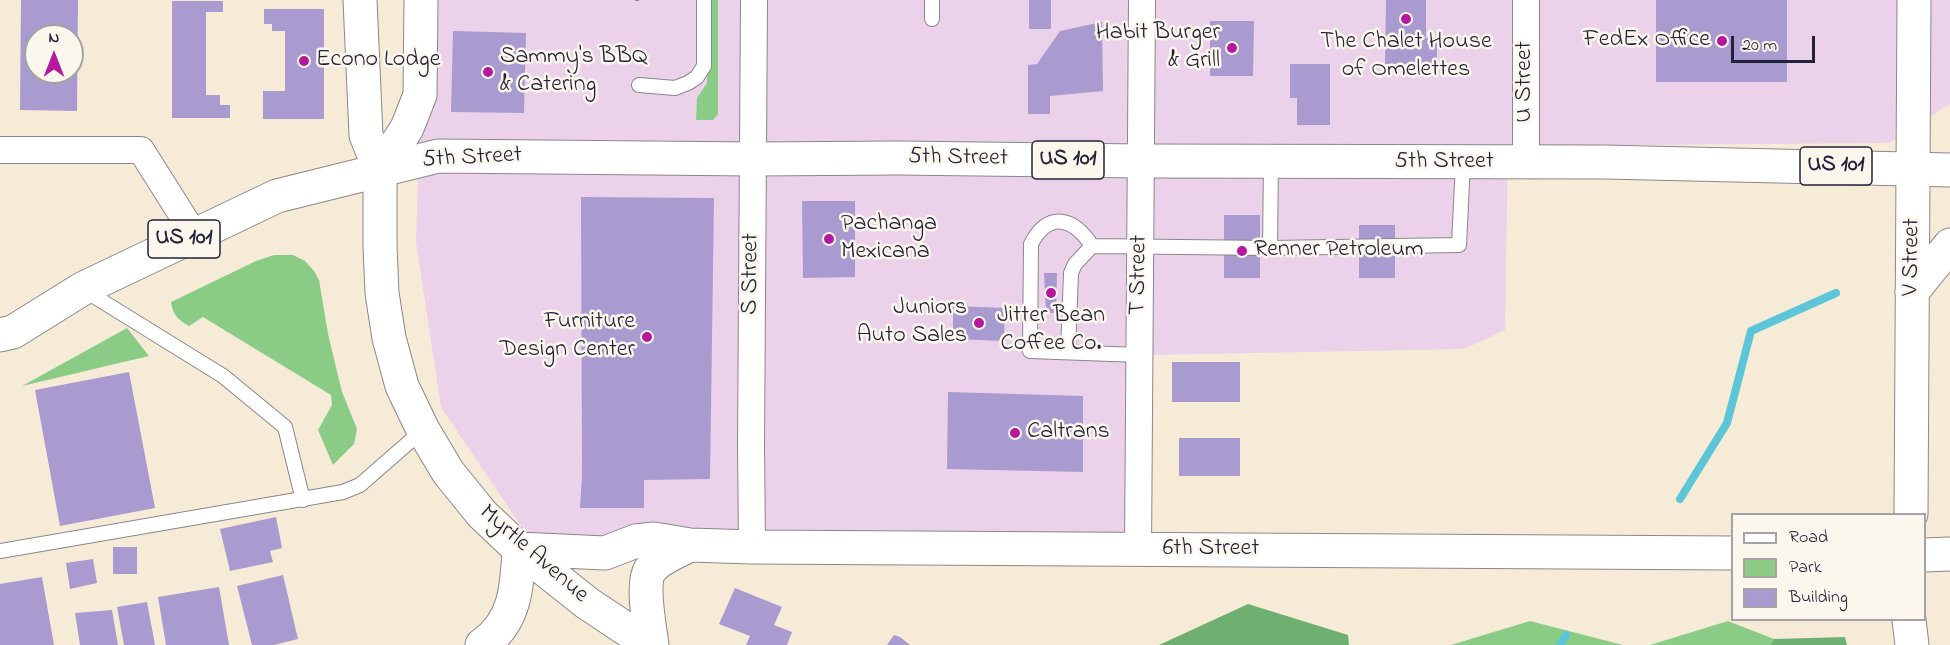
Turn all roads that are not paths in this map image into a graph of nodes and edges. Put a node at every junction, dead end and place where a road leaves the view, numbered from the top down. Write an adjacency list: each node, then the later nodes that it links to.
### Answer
1 (360, 0): 18 (main road)
2 (421, 0): 18 (main road)
3 (704, 0): 10 (lane)
4 (754, 0): 12 (street, S Street)
5 (932, 0): 9 (lane)
6 (1142, 0): 13 (street, T Street)
7 (1526, 0): 16 (street, U Street)
8 (1914, 0): 17 (main road, V Street)
9 (932, 19)
10 (639, 85)
11 (0, 150): 20 (street)
12 (754, 159): 13 (main road, 5th Street / US 101); 18 (main road, 5th Street / US 101); 34 (street, S Street)
13 (1141, 161): 14 (main road, 5th Street / US 101); 23 (street, T Street)
14 (1271, 161): 15 (main road, 5th Street / US 101); 24 (lane)
15 (1463, 162): 16 (main road, 5th Street / US 101); 24 (lane)
16 (1526, 163): 17 (main road, 5th Street / US 101)
17 (1914, 169): 19 (main road, US 101); 26 (main road, V Street)
18 (380, 170): 20 (main road, 5th Street / US 101); 30 (main road, Myrtle Avenue)
19 (1950, 170)
20 (194, 234): 25 (main road, 5th Street / US 101)
21 (1950, 245): 26 (main road)
22 (1092, 246): 23 (lane); 28 (lane); 28 (lane)
23 (1140, 247): 24 (lane); 29 (street, T Street)
24 (1270, 248)
25 (82, 289): 27 (main road, 5th Street / US 101); 31 (lane)
26 (1912, 292): 32 (main road, V Street)
27 (0, 335)
28 (1068, 352): 29 (lane)
29 (1139, 355): 36 (street, T Street)
30 (423, 430): 31 (lane); 35 (main road, Myrtle Avenue)
31 (303, 500): 37 (lane)
32 (1911, 513)
33 (690, 545): 34 (main road, 6th Street); 35 (main road, 6th Street); 43 (main road, 6th Street)
34 (752, 547): 36 (main road, 6th Street)
35 (519, 549): 42 (main road); 43 (main road, Myrtle Avenue)
36 (1138, 550): 38 (main road, 6th Street)
37 (0, 551)
38 (1731, 554)
39 (1950, 554): 40 (main road)
40 (1926, 555)
41 (1909, 621): 44 (main road)
42 (482, 645)
43 (651, 645)
44 (1912, 645)

